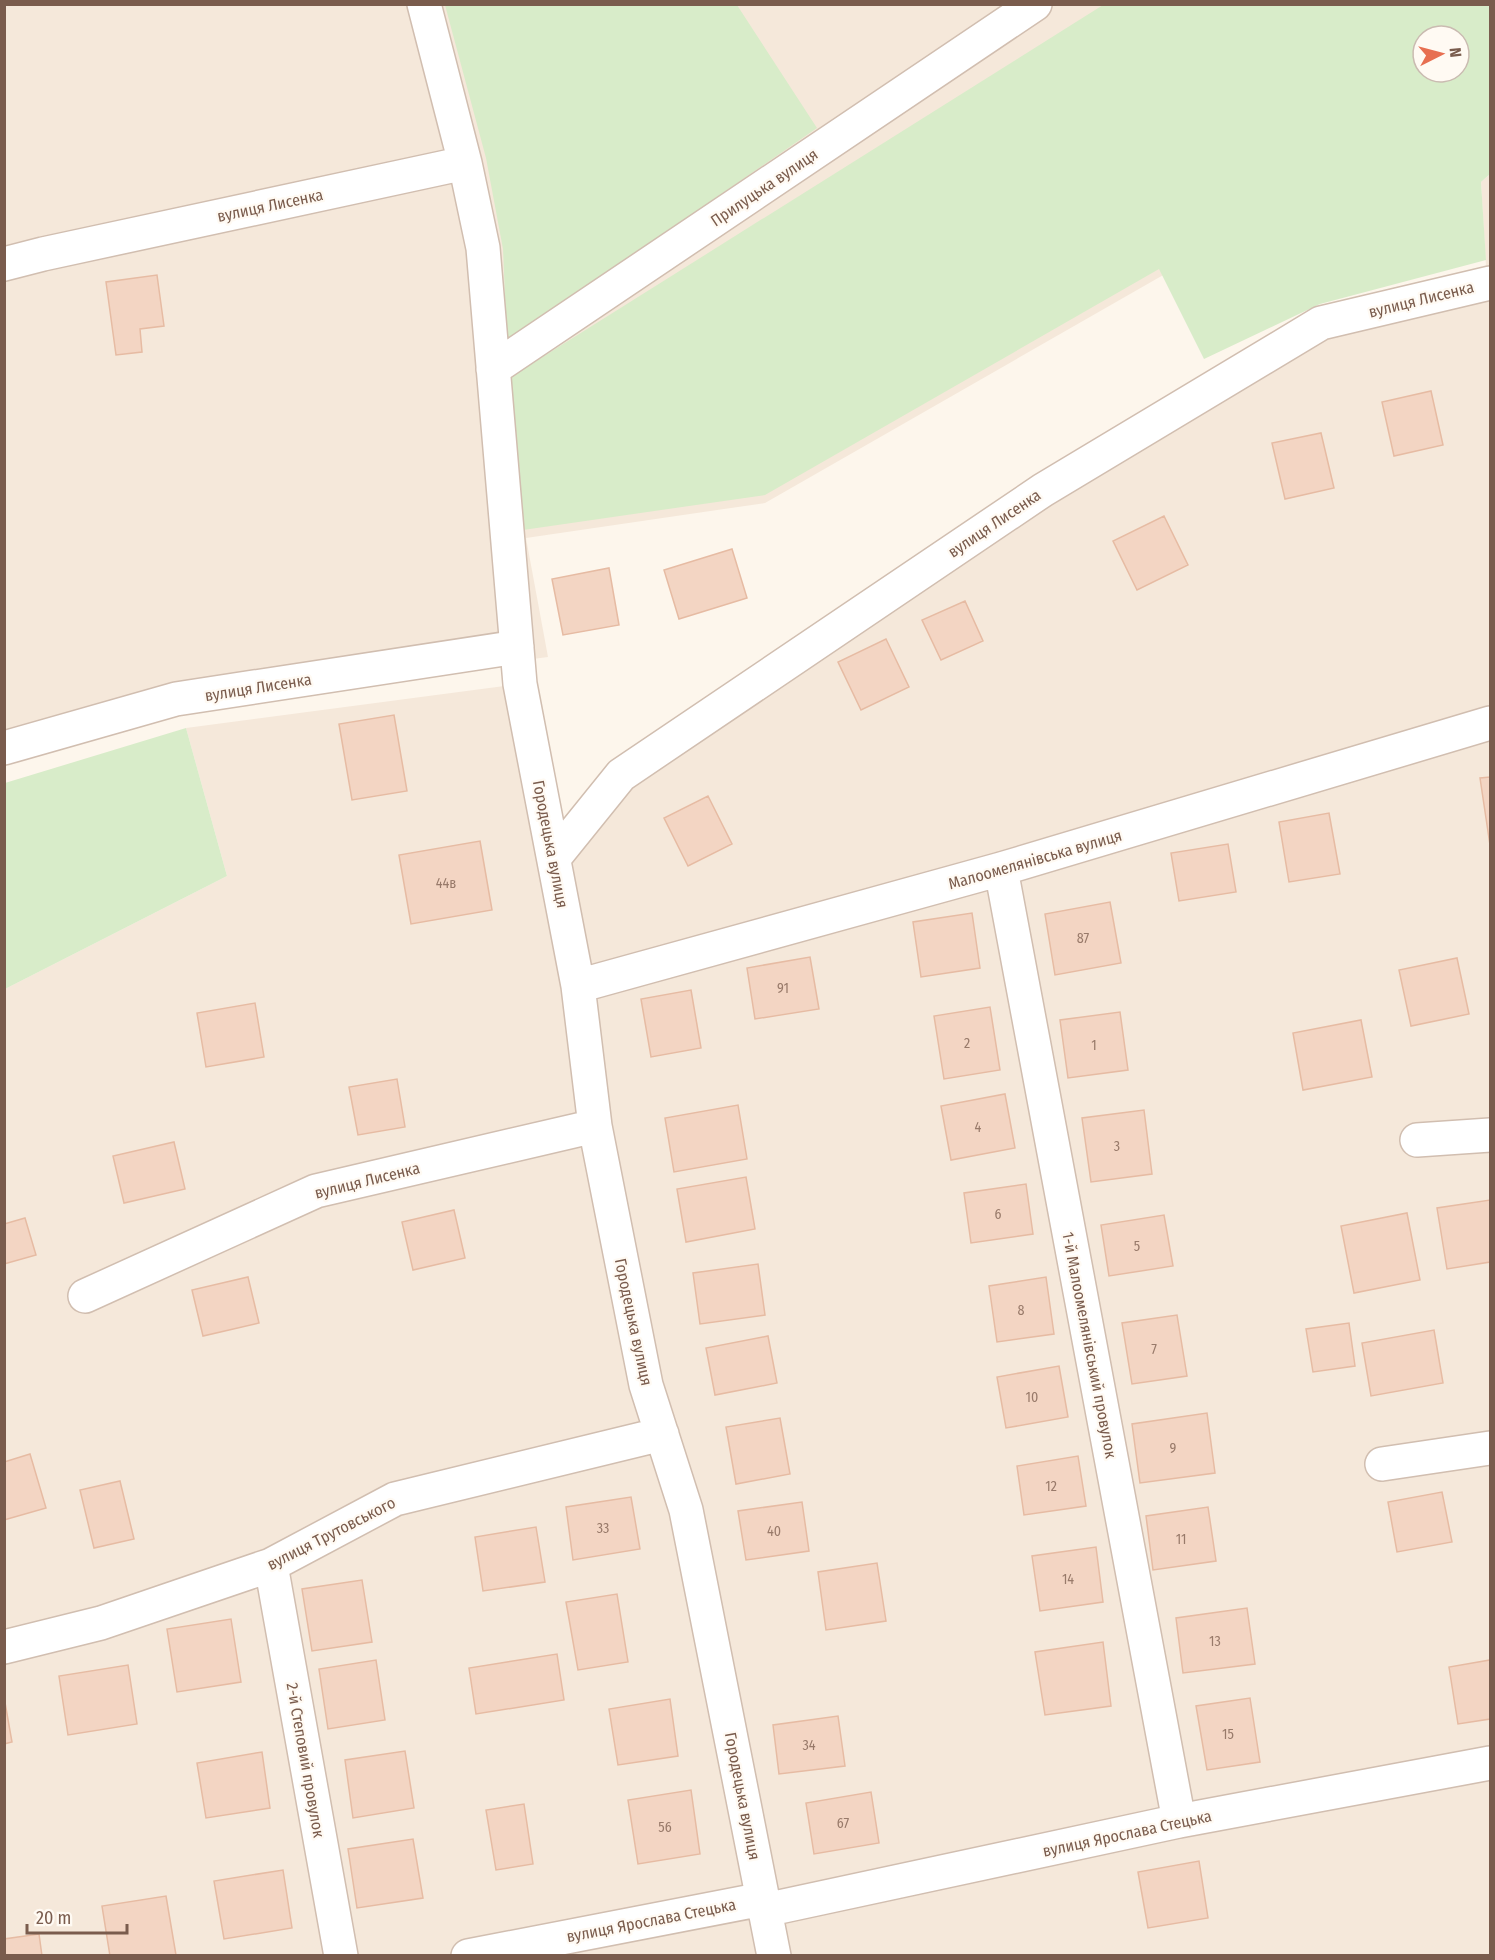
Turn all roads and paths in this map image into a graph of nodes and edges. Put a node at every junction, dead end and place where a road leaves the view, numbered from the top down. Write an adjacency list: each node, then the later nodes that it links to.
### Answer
1 (424, 4): 3 (street, Городецька вулиця)
2 (1035, 4): 6 (street, Прилуцька вулиця)
3 (465, 163): 4 (street, вулиця Лисенка); 6 (street, Городецька вулиця)
4 (4, 264)
5 (1491, 283): 10 (street, вулиця Лисенка)
6 (493, 369): 7 (street, Городецька вулиця)
7 (517, 647): 9 (street, вулиця Лисенка); 10 (street, Городецька вулиця)
8 (1491, 723): 11 (street, Малоомелянівська вулиця)
9 (4, 748)
10 (554, 858): 12 (street, Городецька вулиця)
11 (1001, 870): 12 (street, Малоомелянівська вулиця); 23 (street, 1-й Малоомелянівський провулок)
12 (578, 987): 13 (street, Городецька вулиця)
13 (595, 1126): 16 (street, вулиця Лисенка); 17 (street, Городецька вулиця)
14 (1491, 1135): 15 (street)
15 (1417, 1140)
16 (85, 1296)
17 (662, 1434): 20 (street, вулиця Трутовського); 24 (street, Городецька вулиця)
18 (1491, 1448): 19 (street)
19 (1382, 1464)
20 (270, 1564): 21 (street, вулиця Трутовського); 25 (street, 2-й Степовий провулок)
21 (4, 1647)
22 (1491, 1763): 23 (street, вулиця Ярослава Стецька)
23 (1179, 1821): 24 (street, вулиця Ярослава Стецька)
24 (764, 1904): 26 (street, вулиця Ярослава Стецька); 27 (street, Городецька вулиця)
25 (341, 1956)
26 (468, 1956)
27 (774, 1956)

